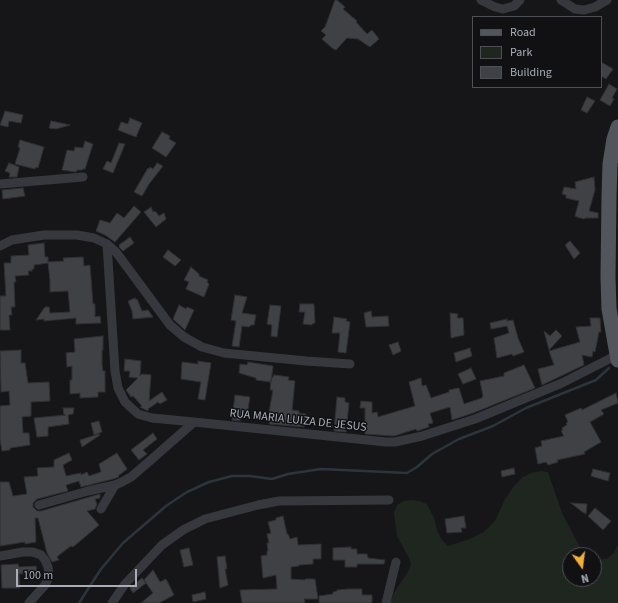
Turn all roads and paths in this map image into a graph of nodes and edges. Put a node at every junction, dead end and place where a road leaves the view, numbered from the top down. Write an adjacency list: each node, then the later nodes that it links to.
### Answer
1 (481, 0): 2 (street)
2 (520, 0)
3 (561, 0): 4 (street)
4 (607, 0)
5 (618, 127): 8 (main road)
6 (83, 177): 7 (street)
7 (0, 184)
8 (613, 197): 11 (main road)
9 (107, 244): 10 (street); 13 (street); 14 (street, RUA MARIA LUIZA DE JESUS)
10 (0, 246)
11 (614, 300): 12 (main road)
12 (617, 358): 14 (street, RUA MARIA LUIZA DE JESUS)
13 (350, 364)
14 (194, 422): 15 (street)
15 (115, 485): 17 (street); 18 (street)
16 (389, 500): 22 (street)
17 (39, 505)
18 (101, 509)
19 (0, 556): 21 (street)
20 (396, 562): 23 (street)
21 (29, 603)
22 (112, 603)
23 (386, 603)

